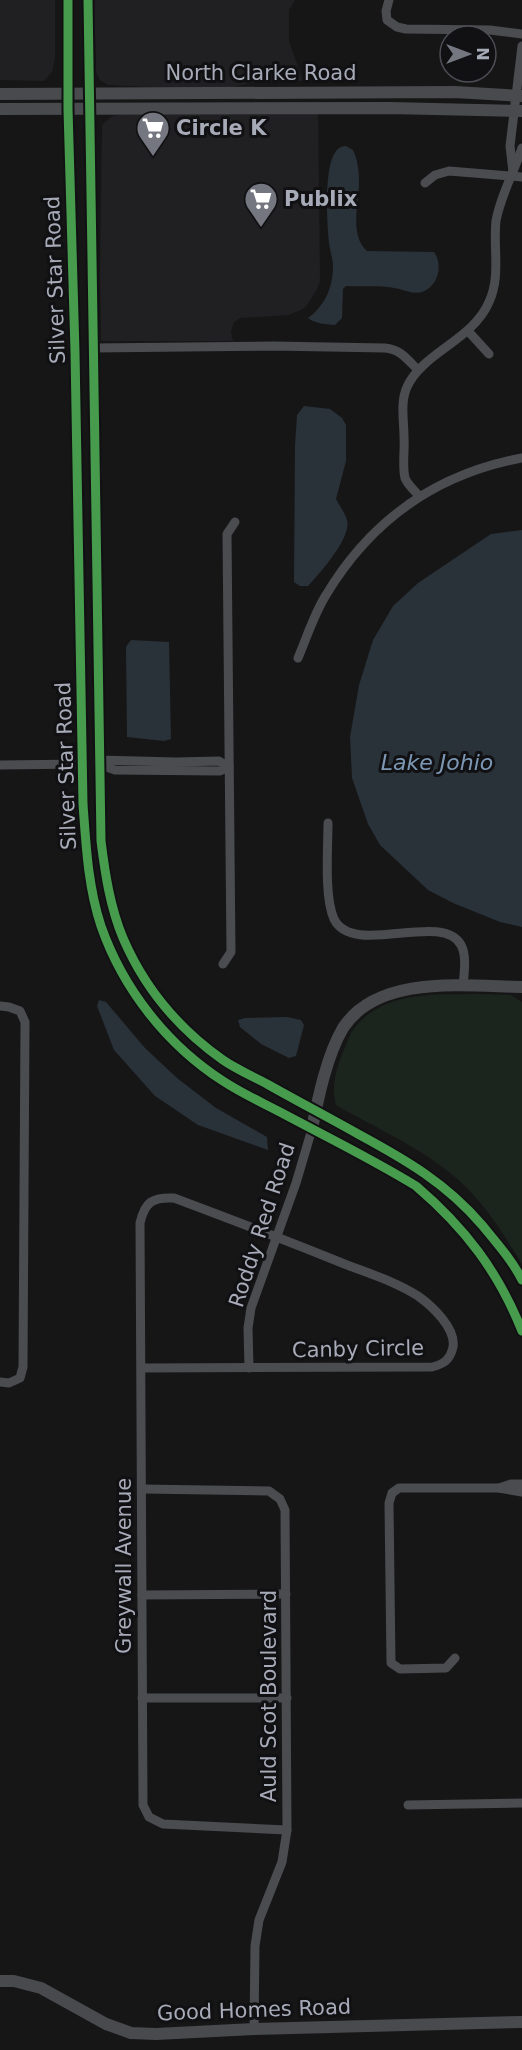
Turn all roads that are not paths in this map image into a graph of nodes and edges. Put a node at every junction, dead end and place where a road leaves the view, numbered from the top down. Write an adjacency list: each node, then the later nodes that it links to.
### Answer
1 (68, 0): 7 (main road, Silver Star Road)
2 (88, 0): 8 (main road, Silver Star Road)
3 (389, 0): 4 (street)
4 (522, 34)
5 (522, 46): 9 (street)
6 (0, 94): 7 (main road, North Clarke Road)
7 (68, 94): 8 (main road, North Clarke Road); 11 (main road, Silver Star Road)
8 (89, 94): 9 (main road, North Clarke Road); 12 (main road, Silver Star Road)
9 (519, 96): 13 (street)
10 (0, 109): 11 (main road, North Clarke Road)
11 (68, 109): 12 (main road, North Clarke Road); 20 (main road, Silver Star Road)
12 (89, 109): 13 (main road, North Clarke Road); 19 (main road, Silver Star Road)
13 (518, 111): 14 (street)
14 (510, 146): 15 (street); 16 (street)
15 (522, 148): 16 (street)
16 (518, 176): 17 (street); 18 (street)
17 (425, 183)
18 (468, 331): 21 (street); 22 (street)
19 (93, 348): 22 (street); 24 (main road, Silver Star Road)
20 (75, 352): 24 (main road); 27 (main road, Silver Star Road)
21 (489, 354)
22 (418, 370): 25 (street)
23 (522, 458): 25 (street)
24 (94, 489): 29 (main road, Silver Star Road)
25 (419, 496): 28 (street)
26 (235, 522): 32 (street)
27 (81, 658): 29 (main road); 30 (main road, Silver Star Road)
28 (298, 658)
29 (98, 762): 32 (street); 34 (main road, Silver Star Road)
30 (83, 764): 31 (street); 34 (main road); 40 (main road, Silver Star Road)
31 (0, 765)
32 (229, 767): 35 (street)
33 (328, 823): 36 (street)
34 (106, 882): 39 (main road, Silver Star Road)
35 (223, 964)
36 (463, 986): 37 (main road); 39 (main road)
37 (522, 987)
38 (0, 1006): 47 (street)
39 (316, 1111): 40 (main road); 43 (main road, Silver Star Road)
40 (312, 1129): 42 (street, Roddy Red Road); 44 (main road, Silver Star Road)
41 (174, 1198): 42 (street, Canby Circle); 45 (street, Greywall Avenue)
42 (276, 1236): 46 (street, Roddy Red Road); 46 (street, Canby Circle)
43 (522, 1280)
44 (522, 1331)
45 (141, 1368): 46 (street, Canby Circle); 50 (street, Greywall Avenue)
46 (249, 1368)
47 (0, 1382)
48 (522, 1484): 49 (street)
49 (499, 1488): 51 (street); 54 (street)
50 (143, 1489): 52 (street, Auld Scot Boulevard); 53 (street, Greywall Avenue)
51 (522, 1492)
52 (286, 1594): 53 (street); 56 (street, Auld Scot Boulevard)
53 (142, 1595): 55 (street, Greywall Avenue)
54 (455, 1658)
55 (142, 1698): 56 (street); 59 (street, Greywall Avenue)
56 (287, 1698): 59 (street, Auld Scot Boulevard)
57 (522, 1803): 58 (street)
58 (408, 1805)
59 (287, 1830): 62 (street, Auld Scot Boulevard)
60 (0, 1981): 62 (main road, Good Homes Road)
61 (522, 2022): 62 (main road, Good Homes Road)
62 (254, 2029)

